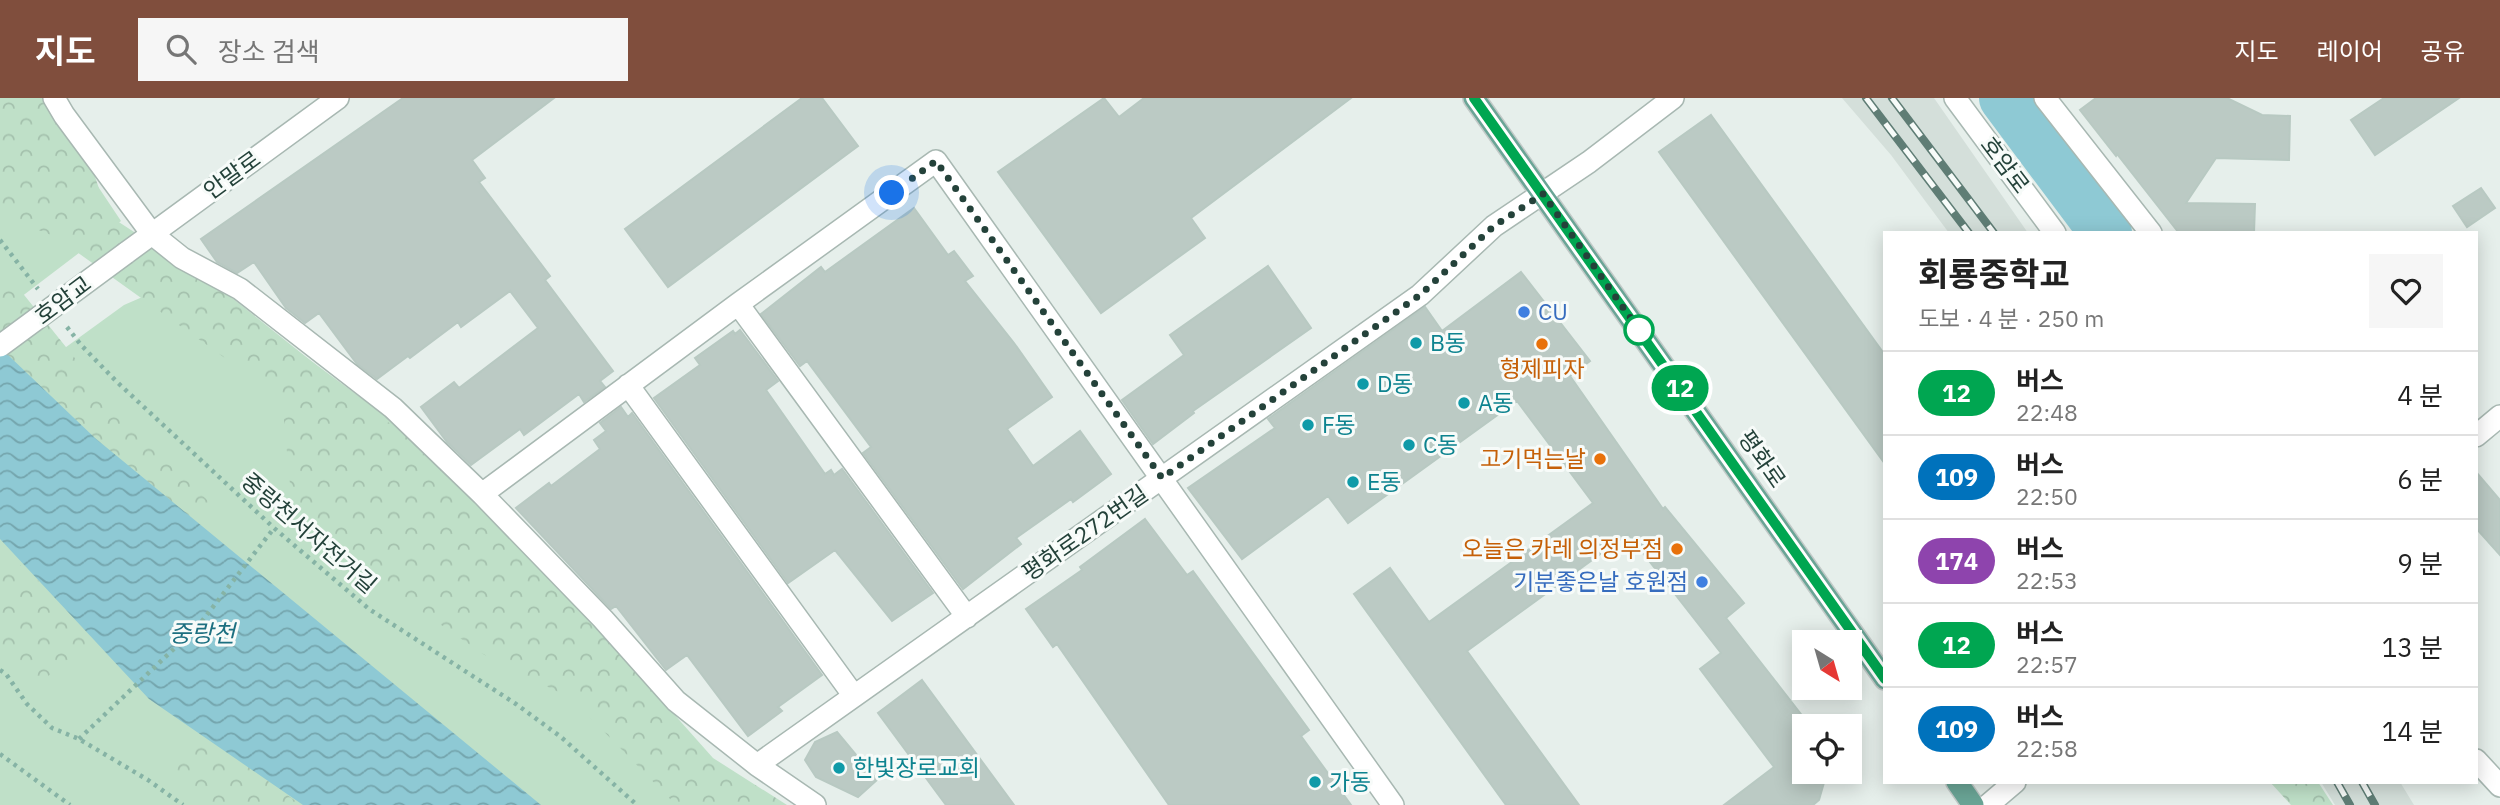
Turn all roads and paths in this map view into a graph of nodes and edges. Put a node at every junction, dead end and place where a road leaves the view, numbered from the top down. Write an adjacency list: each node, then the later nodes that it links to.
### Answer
1 (54, 98): 10 (street)
2 (338, 98): 10 (street, 안말로)
3 (1474, 98): 7 (main road, 평화로)
4 (1673, 98): 7 (street, 평화로272번길)
5 (1955, 98): 8 (street, 호암로)
6 (2045, 98): 9 (street)
7 (1543, 194): 20 (street, 평화로272번길); 25 (main road, 평화로)
8 (2054, 231)
9 (2149, 231)
10 (152, 234): 12 (street, 안말로); 21 (street)
11 (0, 240): 13 (path)
12 (126, 253): 16 (street, 호암교, bridge)
13 (40, 293)
14 (737, 304): 17 (street); 20 (street); 23 (street)
15 (65, 324): 22 (path, 중랑천서자전거길)
16 (0, 346)
17 (628, 385): 21 (street); 26 (street)
18 (2500, 416): 19 (street)
19 (2478, 434)
20 (1162, 478): 23 (street, 평화로272번길); 36 (street)
21 (482, 494): 29 (street)
22 (274, 528): 27 (path); 34 (path, 중랑천서자전거길)
23 (967, 617): 26 (street, 평화로272번길)
24 (0, 670): 27 (path)
25 (1883, 676)
26 (853, 696): 29 (street, 평화로272번길)
27 (79, 739): 33 (path)
28 (0, 754): 32 (path)
29 (757, 765): 35 (street)
30 (1958, 784): 37 (main road)
31 (2013, 784): 38 (street)
32 (70, 805)
33 (183, 805)
34 (637, 805)
35 (816, 805)
36 (1393, 805)
37 (1973, 805)
38 (1988, 805)

